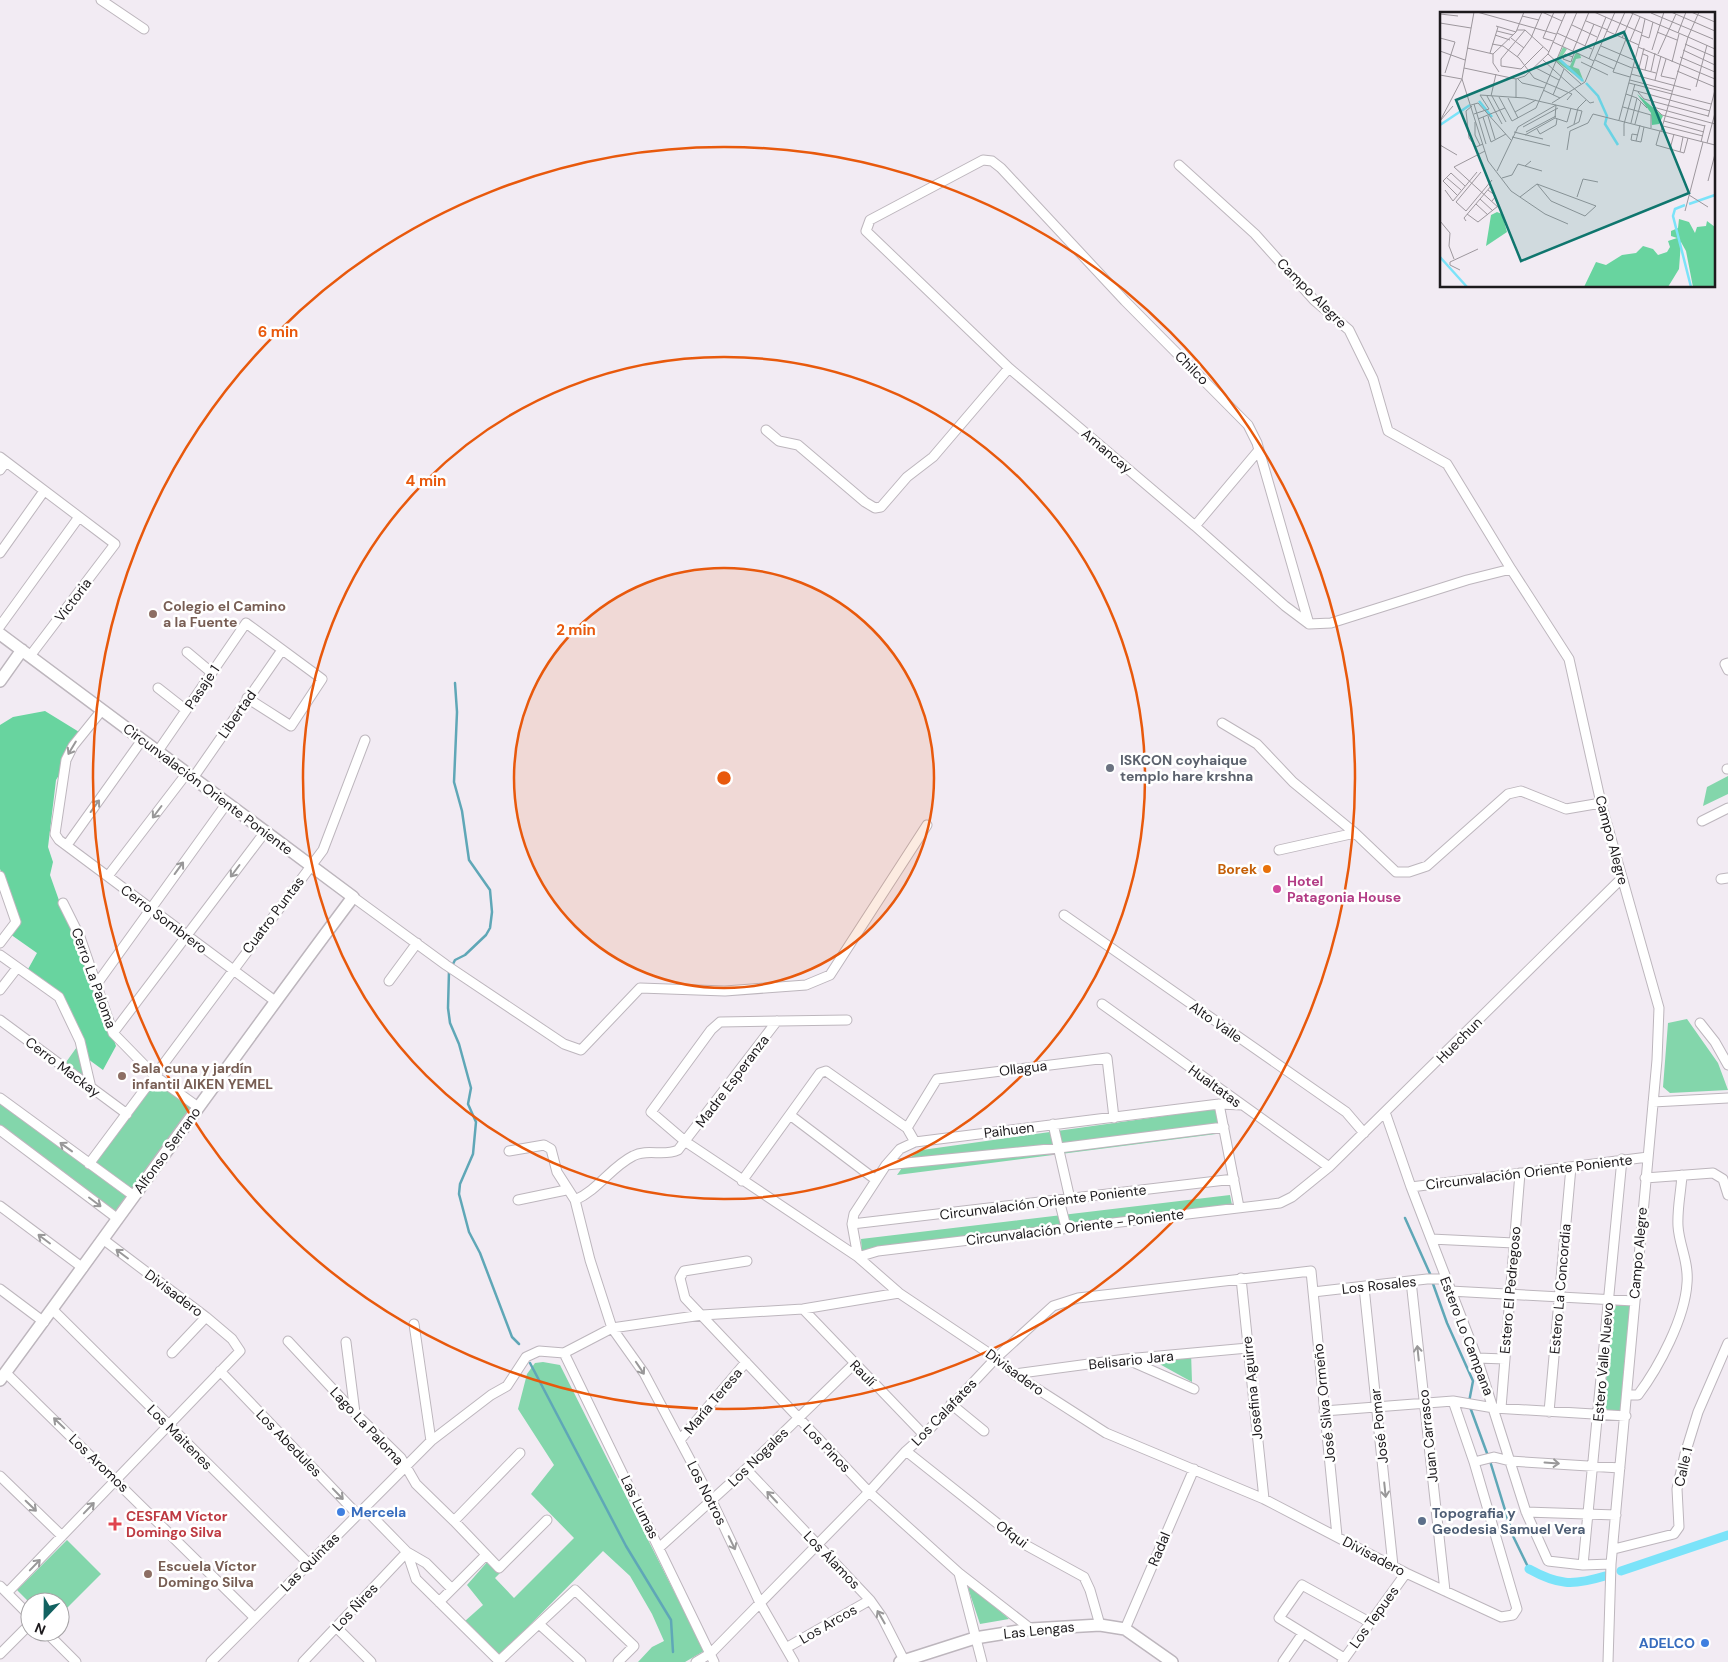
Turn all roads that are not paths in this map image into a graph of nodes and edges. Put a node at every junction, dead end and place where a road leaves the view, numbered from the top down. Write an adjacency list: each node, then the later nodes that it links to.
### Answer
1 (101, 0): 2 (street)
2 (144, 29)
3 (992, 161): 5 (street, Amancay); 7 (street, Chilco)
4 (1179, 165): 14 (street, Campo Alegre)
5 (1009, 368): 6 (street); 12 (street, Amancay)
6 (766, 430)
7 (1259, 450): 12 (street); 15 (street, Chilco)
8 (3, 460): 9 (street); 10 (street)
9 (0, 470)
10 (44, 491): 11 (street); 13 (street)
11 (79, 517): 16 (street); 20 (street, Victoria)
12 (1195, 526): 15 (street, Amancay)
13 (0, 553)
14 (1511, 569): 15 (street); 35 (street, Campo Alegre)
15 (1309, 624)
16 (0, 626)
17 (0, 634): 20 (street, Circunvalación Oriente Poniente)
18 (282, 650): 23 (street, Pasaje 1); 26 (street, Libertad); 26 (street)
19 (187, 652): 23 (street)
20 (26, 653): 24 (street, Victoria); 27 (street, Circunvalación Oriente Poniente)
21 (1728, 663): 22 (street)
22 (1728, 670)
23 (212, 673): 28 (street, Pasaje 1)
24 (0, 681)
25 (158, 688): 28 (street)
26 (247, 698): 33 (street, Libertad)
27 (102, 710): 30 (street, Circunvalación Oriente Poniente); 41 (street, Cerro Sombrero, one-way to 41)
28 (186, 710): 32 (street, Pasaje 1)
29 (1222, 723): 40 (street)
30 (142, 740): 32 (street, Circunvalación Oriente Poniente); 41 (street, one-way to 30)
31 (365, 740): 43 (street, Cuatro Puntas)
32 (158, 752): 33 (street, Circunvalación Oriente Poniente)
33 (190, 775): 34 (street, Circunvalación Oriente Poniente); 45 (street, Libertad, one-way to 45)
34 (227, 803): 39 (street, Circunvalación Oriente Poniente); 50 (street, one-way to 34)
35 (1601, 803): 40 (street); 46 (street, Campo Alegre)
36 (1728, 808): 37 (street)
37 (1702, 821)
38 (927, 825): 54 (street, Circunvalación Oriente Poniente)
39 (265, 832): 43 (street, Circunvalación Oriente Poniente); 52 (street, one-way to 52)
40 (1355, 833): 42 (street)
41 (67, 845): 45 (street, Cerro Sombrero)
42 (1279, 850)
43 (311, 866): 48 (street, Circunvalación Oriente Poniente); 57 (street, Cuatro Puntas)
44 (0, 876): 47 (street)
45 (108, 876): 50 (street, Cerro Sombrero)
46 (1622, 878): 73 (street, Campo Alegre); 77 (street, Huechun)
47 (3, 889): 53 (street)
48 (353, 898): 54 (street, Circunvalación Oriente Poniente); 61 (street, Alfonso Serrano)
49 (64, 903): 59 (street, Cerro La Paloma)
50 (150, 908): 52 (street, Cerro Sombrero); 59 (street)
51 (1064, 915): 85 (street, Alto Valle)
52 (186, 936): 57 (street, Cerro Sombrero); 67 (street)
53 (0, 943)
54 (417, 943): 58 (street)
55 (0, 955): 56 (street)
56 (17, 968): 60 (street); 70 (street)
57 (232, 970): 61 (street, Cerro Sombrero); 69 (street, Cuatro Puntas)
58 (389, 981)
59 (96, 984): 67 (street, Cerro La Paloma)
60 (0, 990)
61 (275, 1002): 76 (street, Alfonso Serrano)
62 (1102, 1004): 75 (street, Hualtatas)
63 (0, 1020): 70 (street, Cerro Mackay)
64 (847, 1020): 65 (street)
65 (777, 1021): 86 (street, Madre Esperanza); 86 (street)
66 (1700, 1023): 68 (street)
67 (114, 1033): 69 (street, Cerro La Paloma)
68 (1728, 1065)
69 (155, 1076): 76 (street, Cerro La Paloma); 78 (street, Cuatro Puntas)
70 (92, 1088): 78 (street, Cerro Mackay)
71 (0, 1098): 92 (street, one-way to 71)
72 (1728, 1098): 73 (street)
73 (1653, 1102): 90 (street, Campo Alegre)
74 (1219, 1104): 75 (street, Paihuen); 80 (street, Paihuen); 82 (street)
75 (1242, 1105): 94 (street, Hualtatas)
76 (198, 1107): 105 (street, Alfonso Serrano)
77 (1385, 1112): 85 (street, Huechun); 102 (street, Estero Lo Campana)
78 (127, 1114): 92 (street, Cuatro Puntas)
79 (790, 1116): 83 (street); 100 (street); 101 (street)
80 (1114, 1118): 81 (street, Paihuen); 83 (street, Ollagua)
81 (1053, 1124): 87 (street, Paihuen); 88 (street)
82 (1224, 1127): 88 (street); 99 (street)
83 (907, 1128): 87 (street)
84 (0, 1130): 113 (street, one-way to 113)
85 (1364, 1133): 94 (street, Huechun)
86 (686, 1142): 101 (street); 109 (street)
87 (915, 1142): 93 (street, Paihuen)
88 (1059, 1148): 93 (street); 107 (street)
89 (509, 1151): 103 (street)
90 (1648, 1157): 91 (street, Circunvalación Oriente Poniente); 98 (street, Campo Alegre)
91 (1622, 1160): 95 (street, Circunvalación Oriente Poniente); 133 (street, Estero Valle Nuevo)
92 (90, 1164): 105 (street)
93 (886, 1166): 100 (street, Paihuen)
94 (1329, 1167): 106 (street, Huechun)
95 (1571, 1167): 96 (street, Circunvalación Oriente Poniente); 132 (street, Estero La Concordia)
96 (1520, 1173): 102 (street, Circunvalación Oriente Poniente); 118 (street, Estero El Pedregoso)
97 (1682, 1175): 98 (street); 104 (street); 158 (street)
98 (1645, 1178): 134 (street, Campo Alegre)
99 (1234, 1179): 107 (street, Circunvalación Oriente Poniente); 112 (street)
100 (876, 1180): 114 (street, Paihuen)
101 (742, 1181): 119 (street)
102 (1411, 1187): 116 (street, Estero Lo Campana)
103 (566, 1190): 108 (street); 109 (street)
104 (1728, 1195)
105 (134, 1196): 113 (street, Alfonso Serrano)
106 (1292, 1197): 112 (street, Circunvalación Oriente - Poniente)
107 (1070, 1199): 110 (street, Circunvalación Oriente Poniente)
108 (518, 1200)
109 (575, 1200): 141 (street, Los Notros)
110 (1059, 1200): 114 (street, Circunvalación Oriente Poniente); 115 (street)
111 (0, 1206): 121 (street, one-way to 111)
112 (1239, 1207): 115 (street, Circunvalación Oriente - Poniente)
113 (118, 1219): 117 (street, Alfonso Serrano)
114 (852, 1224): 119 (street)
115 (1066, 1227): 119 (street, Circunvalación Oriente - Poniente)
116 (1431, 1239): 118 (street); 124 (street, Estero Lo Campana)
117 (104, 1240): 121 (street, Alfonso Serrano); 138 (street, Divisadero, one-way to 117)
118 (1514, 1243): 131 (street, Estero El Pedregoso)
119 (858, 1257): 130 (street)
120 (747, 1261): 137 (street, Los Pinos)
121 (83, 1268): 136 (street, Alfonso Serrano)
122 (1311, 1271): 123 (street, Los Calafates); 129 (street, José Silva Ormeño)
123 (1241, 1278): 145 (street, Josefina Aguirre); 148 (street, Los Calafates)
124 (1443, 1279): 125 (street, Los Rosales); 128 (street, Estero Lo Campana)
125 (1411, 1281): 126 (street, Los Rosales); 160 (street, Juan Carrasco, one-way to 125)
126 (1364, 1287): 129 (street, Los Rosales); 162 (street, José Pomar)
127 (0, 1289): 139 (street)
128 (1450, 1291): 131 (street); 149 (street, Estero Lo Campana)
129 (1313, 1292): 164 (street, José Silva Ormeño)
130 (899, 1293): 135 (street); 148 (street, Divisadero)
131 (1510, 1294): 132 (street); 151 (street, Estero El Pedregoso)
132 (1559, 1297): 133 (street); 165 (street, Estero La Concordia)
133 (1608, 1300): 134 (street); 167 (street, Estero Valle Nuevo)
134 (1634, 1301): 158 (street, Campo Alegre)
135 (803, 1309): 137 (street); 153 (street, Raulí)
136 (53, 1310): 139 (street, Alfonso Serrano); 170 (street, Los Maitenes)
137 (702, 1315): 141 (street); 152 (street, Los Pinos)
138 (206, 1317): 146 (street); 154 (street, Divisadero)
139 (44, 1322): 156 (street, Alfonso Serrano)
140 (414, 1324): 174 (street)
141 (612, 1328): 147 (street); 173 (street, Los Notros, one-way to 173)
142 (288, 1341): 166 (street, Lago La Paloma)
143 (346, 1342): 166 (street)
144 (1728, 1343): 199 (street, Calle 1)
145 (1248, 1348): 150 (street, Belisario Jara); 187 (street, Josefina Aguirre)
146 (172, 1353)
147 (564, 1353): 174 (street, Las Quintas); 198 (street, Las Lumas)
148 (996, 1358): 155 (street, Divisadero); 161 (street, Los Calafates)
149 (1477, 1358): 151 (street); 163 (street, Estero Lo Campana)
150 (1126, 1359): 155 (street, Belisario Jara); 157 (street)
151 (1505, 1359): 163 (street, Estero El Pedregoso)
152 (746, 1362): 169 (street, Los Pinos); 173 (street, María Teresa)
153 (854, 1364): 169 (street, Los Nogales); 172 (street, Raulí)
154 (220, 1371): 170 (street); 189 (street, Los Abedules, one-way to 189)
155 (1014, 1374): 181 (street, Divisadero)
156 (3, 1376): 185 (street, Los Aromos, one-way to 156)
157 (1194, 1388)
158 (1628, 1395): 168 (street, Campo Alegre)
159 (1457, 1401): 160 (street); 163 (street); 177 (street)
160 (1424, 1402): 162 (street); 210 (street, Juan Carrasco)
161 (952, 1404): 171 (street); 172 (street, Los Calafates)
162 (1377, 1406): 164 (street); 205 (street, José Pomar, one-way to 205)
163 (1497, 1408): 165 (street); 178 (street, Estero Lo Campana)
164 (1324, 1412): 196 (street, José Silva Ormeño)
165 (1549, 1412): 167 (street)
166 (355, 1413): 180 (street, Lago La Paloma)
167 (1599, 1414): 168 (street); 179 (street, Estero Valle Nuevo)
168 (1626, 1416): 182 (street, Campo Alegre)
169 (798, 1418): 183 (street, Los Nogales); 186 (street, Los Pinos)
170 (168, 1425): 185 (street); 202 (street, Los Maitenes)
171 (984, 1430)
172 (924, 1435): 175 (street, Los Calafates)
173 (680, 1440): 188 (street, Los Notros)
174 (431, 1441): 180 (street, Las Quintas)
175 (906, 1451): 186 (street, Los Calafates); 219 (street, Ofqui)
176 (520, 1453): 194 (street)
177 (1478, 1461): 178 (street); 210 (street, Divisadero)
178 (1510, 1461): 179 (street, one-way to 179); 190 (street, Estero Lo Campana)
179 (1594, 1466): 182 (street); 191 (street, Estero Valle Nuevo)
180 (405, 1467): 189 (street, Las Quintas); 194 (street, Lago La Paloma)
181 (1194, 1468): 187 (street, Divisadero); 222 (street, Radal)
182 (1620, 1468): 192 (street, Campo Alegre)
183 (746, 1469): 188 (street, Los Nogales); 197 (street, Los Álamos, one-way to 183)
184 (0, 1476): 195 (street, one-way to 195)
185 (116, 1479): 195 (street, one-way to 185); 216 (street, Los Aromos)
186 (869, 1492): 197 (street, Los Calafates); 206 (street, Los Pinos)
187 (1264, 1499): 196 (street, Divisadero)
188 (712, 1501): 198 (street, Los Nogales); 214 (street, Los Notros, one-way to 214)
189 (361, 1511): 200 (street); 202 (street, Las Quintas)
190 (1526, 1512): 191 (street); 204 (street, Estero Lo Campana)
191 (1589, 1515): 192 (street); 204 (street, Estero Valle Nuevo)
192 (1616, 1515): 199 (street, Campo Alegre)
193 (547, 1520): 201 (street)
194 (454, 1521): 201 (street, Lago La Paloma)
195 (62, 1536): 211 (street, one-way to 195)
196 (1337, 1536): 205 (street, Divisadero)
197 (817, 1545): 212 (street, Los Álamos); 214 (street, Los Calafates)
198 (660, 1547): 229 (street, Las Lumas)
199 (1614, 1549): 203 (street, Campo Alegre)
200 (407, 1552): 209 (street); 213 (street); 220 (street, Los Ñires)
201 (486, 1555): 209 (street)
202 (309, 1564): 216 (street, Las Quintas)
203 (1611, 1564): 204 (street); 244 (street, Campo Alegre)
204 (1584, 1565)
205 (1393, 1566): 207 (street, Divisadero)
206 (959, 1573): 221 (street, Los Pinos); 225 (street)
207 (1406, 1573): 210 (street, Divisadero); 217 (street, Los Tepues)
208 (0, 1586): 211 (street)
209 (452, 1589): 213 (street)
210 (1445, 1591)
211 (7, 1593): 215 (street)
212 (870, 1600): 227 (street, Los Arcos); 231 (street, Los Álamos, one-way to 212)
213 (439, 1602): 236 (street)
214 (760, 1603): 227 (street, Los Notros); 229 (street, Los Calafates)
215 (20, 1606)
216 (255, 1618): 233 (street, Las Quintas)
217 (1371, 1623): 230 (street, Los Tepues); 230 (street)
218 (539, 1624): 236 (street); 237 (street); 238 (street)
219 (1100, 1625): 221 (street, Las Lengas); 222 (street, Las Lengas)
220 (336, 1628): 234 (street, Los Ñires); 235 (street)
221 (1032, 1629): 225 (street, Las Lengas)
222 (1125, 1629): 242 (street, Las Lengas)
223 (20, 1634): 228 (street)
224 (1301, 1636): 243 (street)
225 (975, 1638): 231 (street, Las Lengas); 241 (street)
226 (56, 1642): 232 (street)
227 (786, 1648): 240 (street, Los Notros)
228 (0, 1654)
229 (713, 1658): 239 (street, Los Calafates)
230 (1343, 1660)
231 (902, 1661)
232 (76, 1662)
233 (211, 1662)
234 (303, 1662)
235 (371, 1662)
236 (500, 1662)
237 (581, 1662)
238 (618, 1662)
239 (696, 1662)
240 (794, 1662)
241 (982, 1662)
242 (1172, 1662)
243 (1283, 1662)
244 (1608, 1662)

